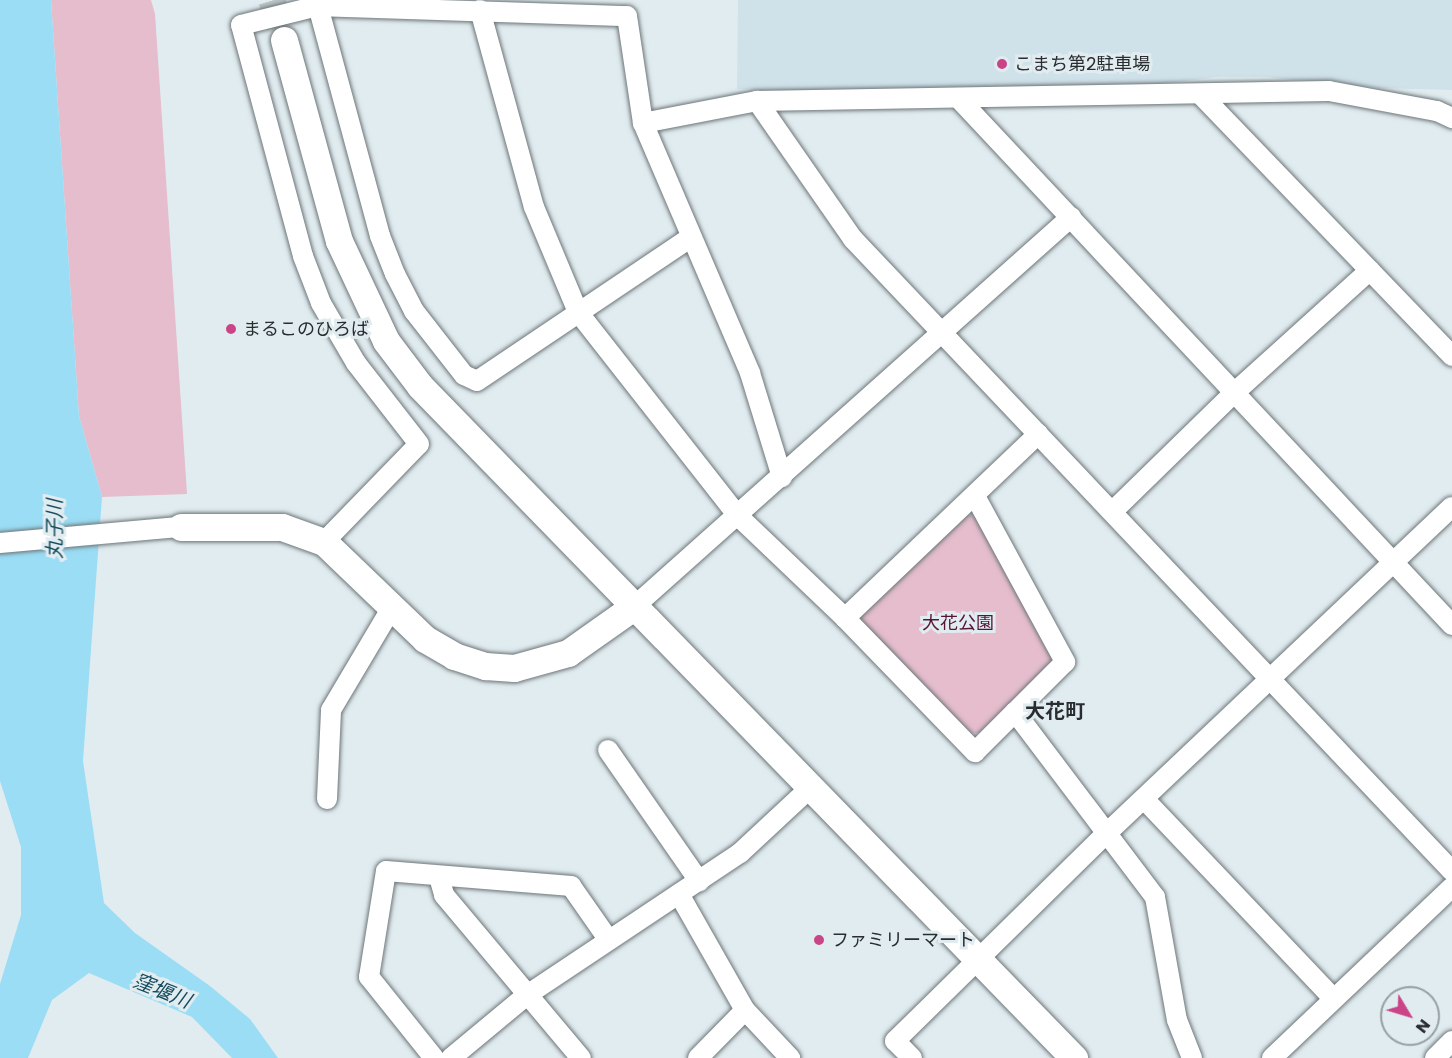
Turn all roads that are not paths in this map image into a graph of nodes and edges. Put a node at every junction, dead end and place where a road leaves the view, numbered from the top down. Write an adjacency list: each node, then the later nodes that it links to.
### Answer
1 (318, 6): 2 (street); 12 (street); 23 (street)
2 (474, 6): 8 (street); 12 (street)
3 (284, 40): 26 (street)
4 (1202, 96): 5 (street); 7 (street); 11 (street)
5 (961, 101): 6 (street); 9 (street)
6 (758, 102): 8 (street); 13 (street)
7 (1452, 117)
8 (643, 123): 10 (street)
9 (1071, 217): 13 (street); 15 (street)
10 (690, 238): 12 (street); 17 (street)
11 (1370, 270): 14 (street); 15 (street)
12 (578, 312): 21 (street)
13 (944, 335): 16 (street); 17 (street)
14 (1452, 356)
15 (1234, 393): 20 (street); 25 (street)
16 (1038, 434): 18 (street); 20 (street)
17 (782, 477): 21 (street)
18 (975, 496): 28 (street); 31 (street)
19 (1452, 507): 25 (street)
20 (1113, 512): 30 (street)
21 (738, 516): 26 (street); 28 (street)
22 (180, 527): 23 (street); 24 (street)
23 (324, 542): 27 (street)
24 (0, 543)
25 (1392, 562): 29 (street); 30 (street)
26 (636, 605): 27 (street); 33 (street)
27 (391, 609): 34 (street)
28 (845, 618): 31 (street)
29 (1452, 625)
30 (1272, 681): 35 (street); 37 (street)
31 (1016, 712): 36 (street)
32 (608, 750): 39 (street)
33 (811, 787): 39 (street); 43 (street)
34 (327, 799)
35 (1145, 800): 36 (street); 45 (street)
36 (1108, 832): 43 (street); 55 (street)
37 (1452, 871)
38 (439, 877): 42 (street); 44 (street); 48 (street)
39 (699, 881): 41 (street)
40 (1452, 887): 45 (street)
41 (679, 894): 42 (street); 46 (street)
42 (608, 939): 44 (street)
43 (977, 958): 53 (street); 54 (street)
44 (527, 995): 49 (street); 50 (street)
45 (1334, 999): 56 (street)
46 (745, 1010): 51 (street); 52 (street)
47 (1452, 1041): 57 (street)
48 (434, 1058)
49 (451, 1058)
50 (581, 1058)
51 (698, 1058)
52 (790, 1058)
53 (912, 1058)
54 (1074, 1058)
55 (1192, 1058)
56 (1272, 1058)
57 (1435, 1058)

